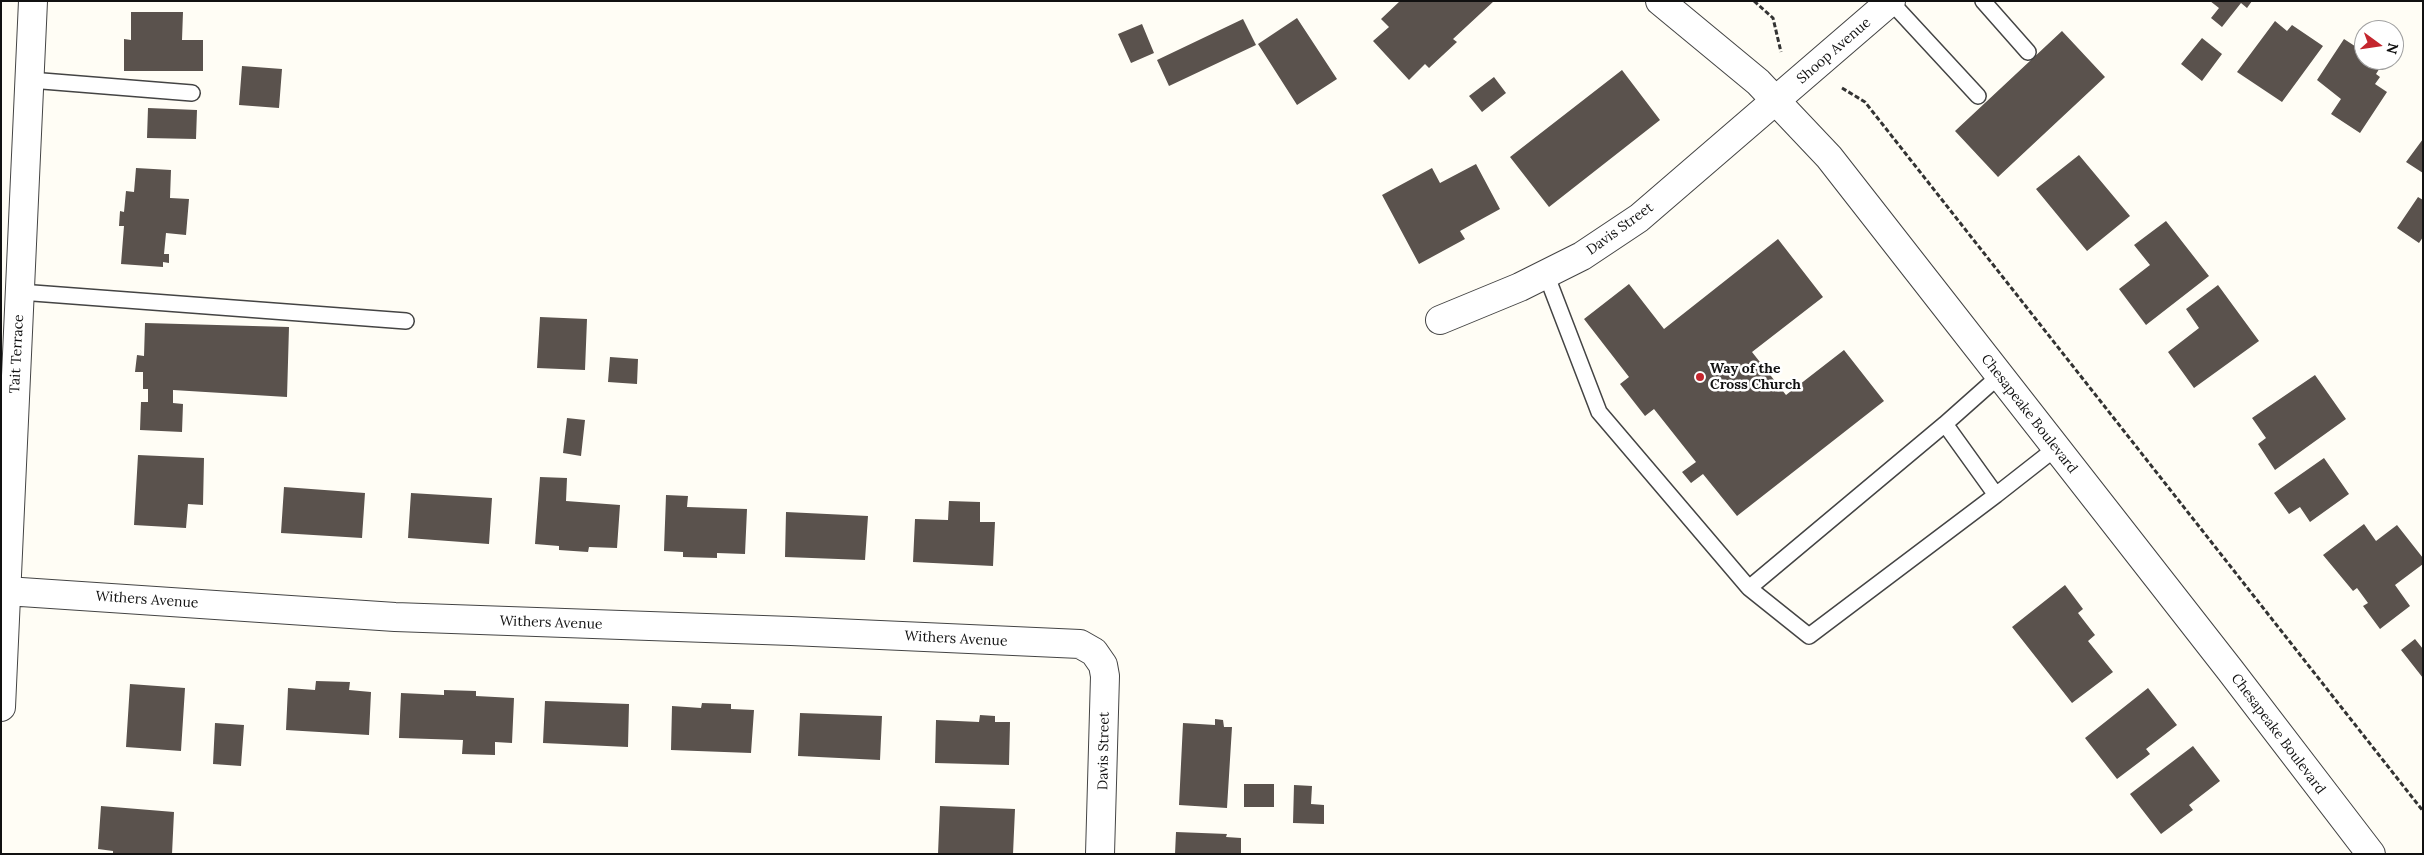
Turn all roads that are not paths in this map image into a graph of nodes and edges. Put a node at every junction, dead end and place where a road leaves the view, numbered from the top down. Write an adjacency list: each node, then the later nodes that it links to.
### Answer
1 (33, 1): 6 (street, Tait Terrace)
2 (1660, 1): 9 (street, Chesapeake Boulevard)
3 (1983, 1): 5 (lane)
4 (1891, 2): 8 (lane); 9 (street, Shoop Avenue)
5 (2028, 52)
6 (30, 80): 7 (lane); 11 (street, Tait Terrace)
7 (192, 93)
8 (1978, 96)
9 (1777, 100): 10 (street, Davis Street); 14 (street, Chesapeake Boulevard)
10 (1546, 274): 12 (street, Davis Street); 18 (lane)
11 (20, 292): 13 (lane); 19 (street, Tait Terrace)
12 (1440, 320)
13 (406, 321)
14 (1999, 376): 15 (lane); 16 (street, Chesapeake Boulevard)
15 (1945, 424): 17 (lane); 18 (lane)
16 (2056, 448): 17 (lane); 23 (street, Chesapeake Boulevard)
17 (1996, 495): 18 (lane)
18 (1749, 588)
19 (6, 591): 20 (street, Withers Avenue); 21 (street, Tait Terrace)
20 (1094, 652): 22 (street, Davis Street)
21 (1, 707)
22 (1100, 854)
23 (2371, 854)

